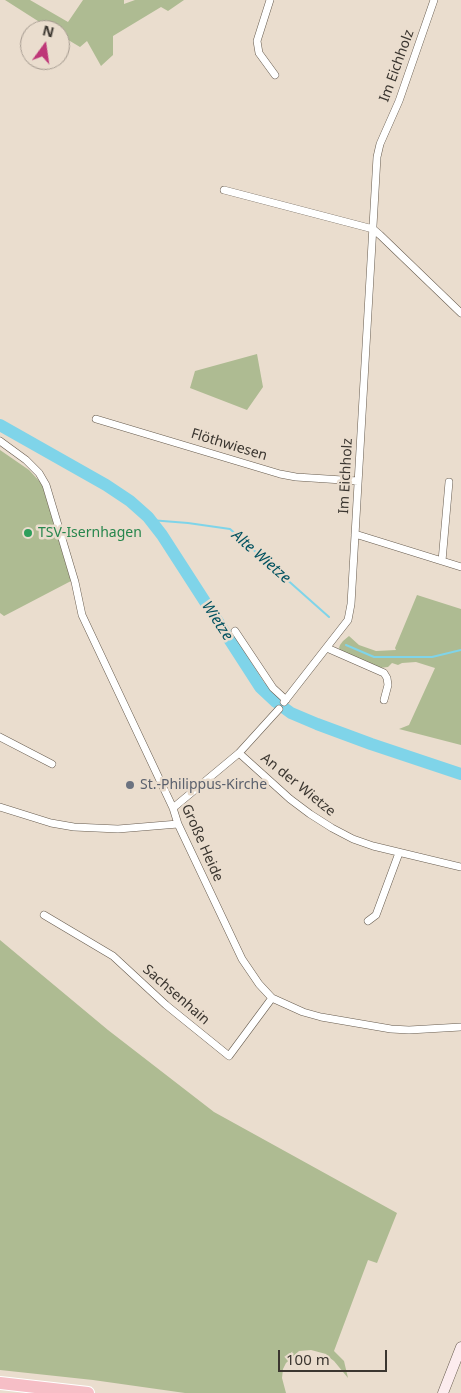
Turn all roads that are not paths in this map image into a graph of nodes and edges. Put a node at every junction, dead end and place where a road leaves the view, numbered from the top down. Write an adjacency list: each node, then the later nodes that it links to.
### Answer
1 (270, 0): 3 (street)
2 (434, 0): 5 (street, Im Eichholz)
3 (275, 76)
4 (224, 190): 5 (street)
5 (373, 229): 6 (street); 9 (street, Im Eichholz)
6 (461, 313)
7 (96, 418): 9 (street, Flöthwiesen)
8 (0, 441): 22 (street, Große Heide)
9 (358, 481): 11 (street, Im Eichholz)
10 (448, 482): 12 (street)
11 (355, 534): 12 (street); 15 (street, Im Eichholz)
12 (442, 561): 13 (street)
13 (461, 567)
14 (235, 631): 17 (street)
15 (327, 648): 16 (street); 17 (street, Im Eichholz)
16 (384, 700)
17 (283, 704): 19 (street, Im Eichholz)
18 (0, 738): 20 (street)
19 (239, 753): 22 (street, Im Eichholz); 24 (street, An der Wietze)
20 (52, 764)
21 (0, 807): 23 (street)
22 (173, 808): 23 (street, Große Heide)
23 (178, 824): 28 (street, Große Heide)
24 (400, 853): 25 (street, An der Wietze); 27 (street)
25 (461, 867)
26 (44, 915): 28 (street, Sachsenhain)
27 (368, 922)
28 (272, 998): 29 (street, Große Heide)
29 (461, 1027)
30 (461, 1347): 31 (main road)
31 (457, 1368): 34 (main road)
32 (0, 1383): 33 (highway)
33 (88, 1393)
34 (443, 1393)

